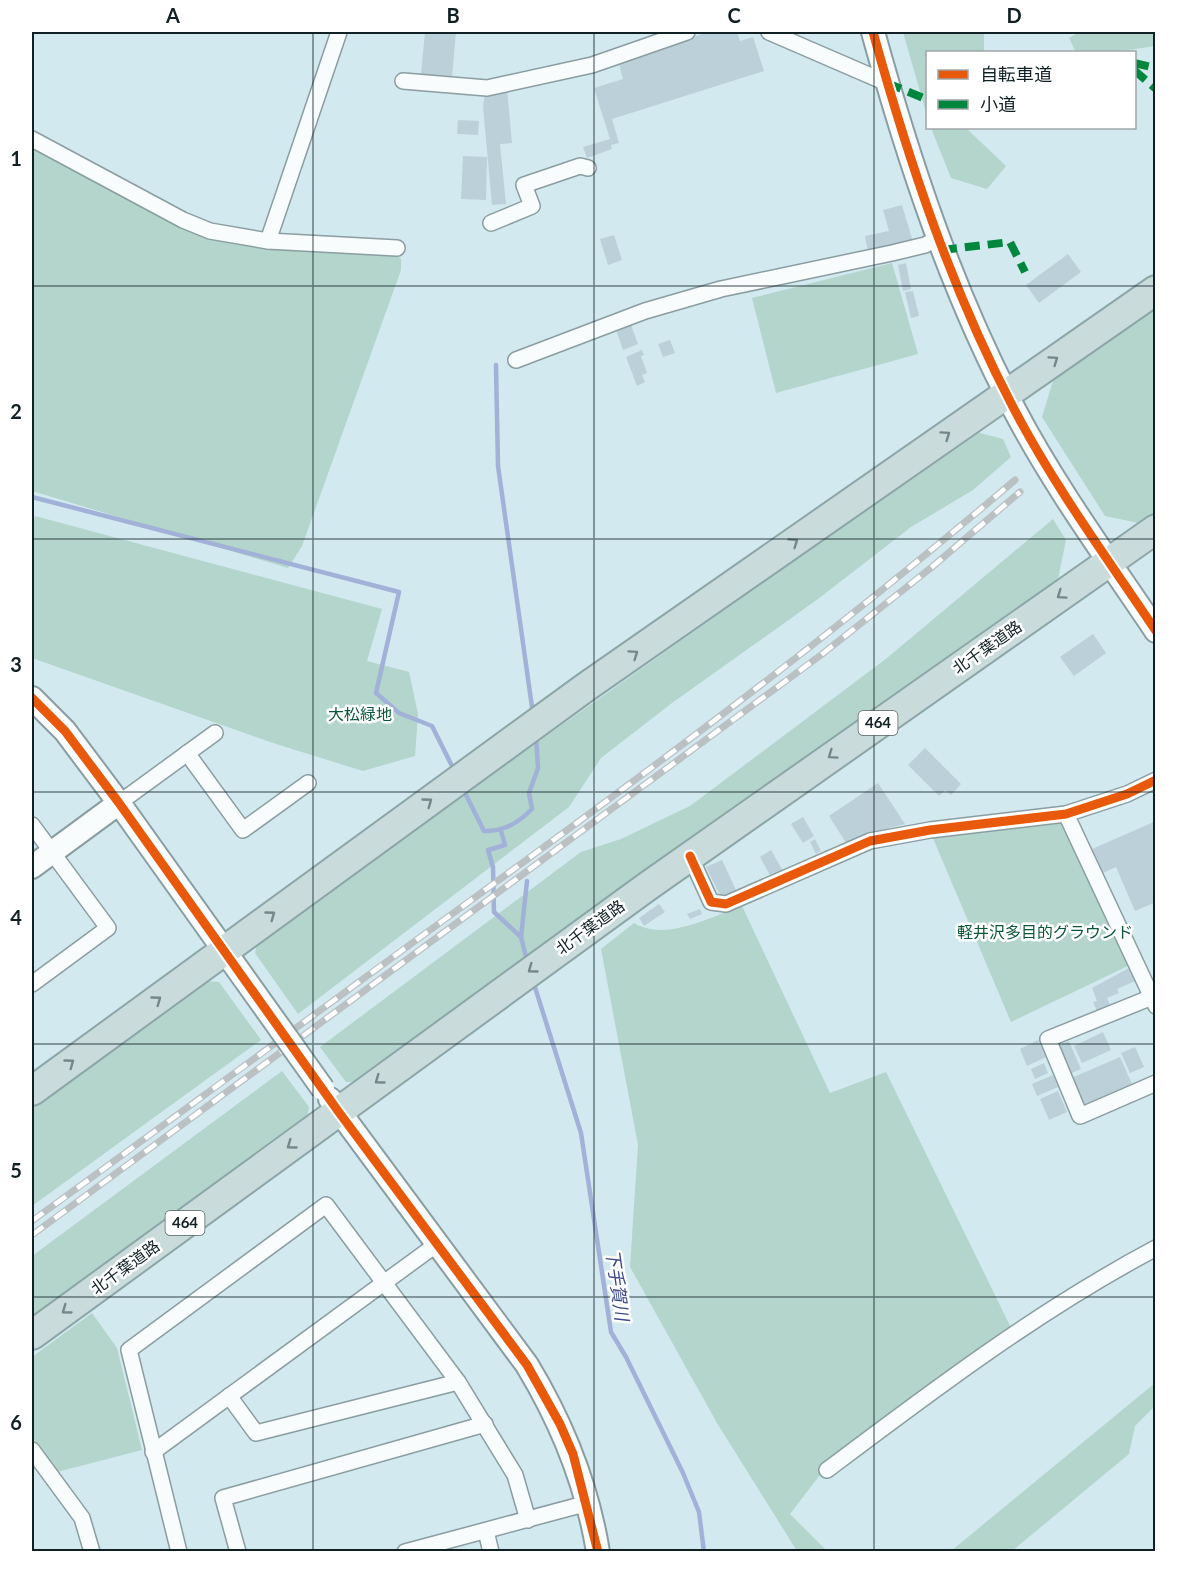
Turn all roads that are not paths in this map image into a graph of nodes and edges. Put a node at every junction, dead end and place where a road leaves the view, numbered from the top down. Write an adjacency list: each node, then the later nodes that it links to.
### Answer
1 (339, 32): 11 (street)
2 (687, 32): 5 (street)
3 (770, 32): 6 (street)
4 (873, 32): 6 (street)
5 (403, 81)
6 (887, 83): 10 (street)
7 (32, 139): 11 (street)
8 (588, 168): 9 (street)
9 (491, 223)
10 (938, 238): 14 (street); 15 (street)
11 (268, 241): 12 (street)
12 (397, 248)
13 (1155, 290): 15 (highway, one-way to 13)
14 (516, 360)
15 (1006, 393): 17 (street); 30 (highway, one-way to 15)
16 (1155, 529): 17 (highway, 北千葉道路 / 464)
17 (1109, 561): 18 (street); 28 (highway, 北千葉道路 / 464, one-way to 28)
18 (1155, 631)
19 (32, 698): 24 (street)
20 (215, 733): 21 (street)
21 (187, 753): 23 (street); 24 (street)
22 (1155, 780): 25 (street)
23 (308, 783)
24 (119, 803): 27 (street); 30 (street)
25 (1066, 814): 28 (street); 32 (street)
26 (32, 825): 27 (street)
27 (52, 852): 29 (street); 31 (street)
28 (690, 856): 35 (highway, 北千葉道路 / 464, one-way to 35)
29 (32, 867)
30 (230, 960): 34 (highway, one-way to 30); 35 (street, bridge)
31 (32, 984)
32 (1154, 1001): 33 (street)
33 (1155, 1083)
34 (32, 1091)
35 (330, 1100): 36 (street); 39 (highway, 北千葉道路 / 464, one-way to 39)
36 (437, 1244): 38 (street); 46 (street)
37 (1155, 1248): 45 (street)
38 (384, 1283): 40 (street); 41 (street); 44 (street)
39 (32, 1335)
40 (458, 1382): 41 (street); 42 (street)
41 (230, 1396): 44 (street)
42 (485, 1424): 47 (street); 51 (street)
43 (32, 1450): 49 (street)
44 (153, 1452): 50 (street)
45 (827, 1470)
46 (588, 1503): 47 (street); 54 (street)
47 (528, 1520): 48 (street)
48 (486, 1531): 52 (street); 53 (street)
49 (92, 1551)
50 (178, 1551)
51 (238, 1551)
52 (405, 1551)
53 (491, 1551)
54 (598, 1551)

